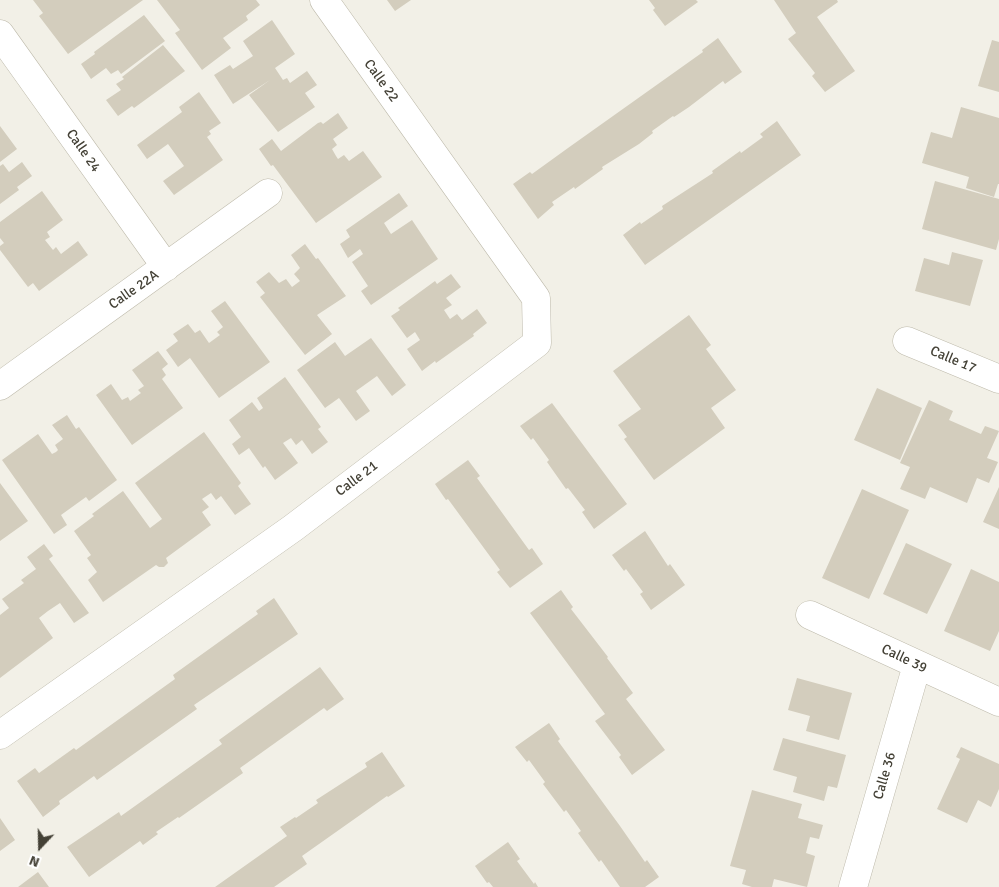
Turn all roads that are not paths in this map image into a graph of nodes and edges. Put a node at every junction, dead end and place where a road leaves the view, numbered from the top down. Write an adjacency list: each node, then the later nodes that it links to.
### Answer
1 (324, 0): 3 (street, Calle 22)
2 (0, 34): 5 (street, Calle 24)
3 (439, 161): 12 (street, Calle 21)
4 (268, 193): 5 (street, Calle 22A)
5 (166, 267): 8 (street, Calle 22A)
6 (907, 341): 7 (street, Calle 17)
7 (999, 379)
8 (0, 386)
9 (810, 614): 10 (street, Calle 39)
10 (917, 665): 11 (street, Calle 39); 13 (street, Calle 36)
11 (999, 702)
12 (0, 735)
13 (854, 887)

